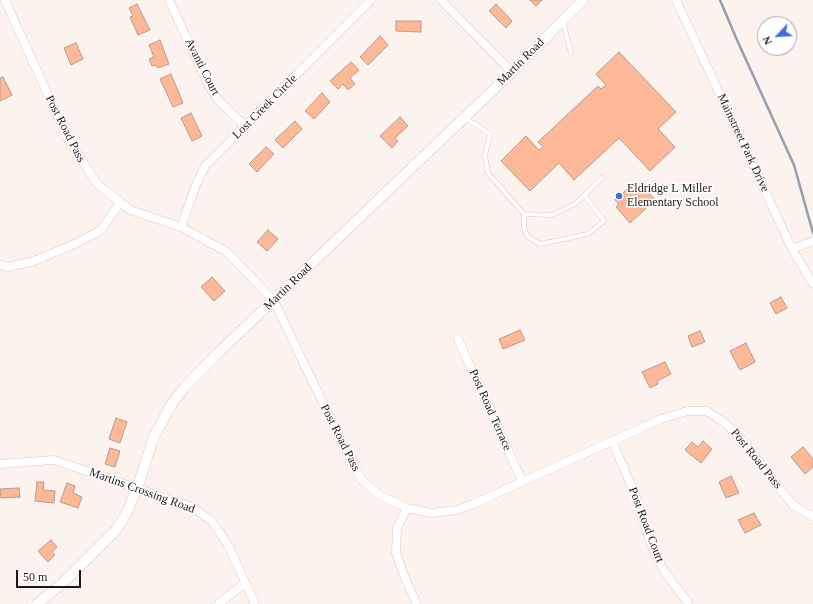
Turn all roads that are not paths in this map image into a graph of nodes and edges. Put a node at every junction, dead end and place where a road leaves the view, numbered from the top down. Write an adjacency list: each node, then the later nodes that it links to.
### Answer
1 (5, 0): 14 (street, Post Road Pass)
2 (169, 0): 11 (street, Avanti Court)
3 (371, 0): 11 (street, Lost Creek Circle)
4 (441, 0): 9 (street)
5 (583, 0): 7 (street, Martin Road)
6 (676, 0): 18 (street, Mainstreet Park Drive)
7 (563, 21): 8 (lane); 9 (street, Martin Road)
8 (571, 53)
9 (512, 72): 10 (street, Martin Road)
10 (464, 118): 15 (lane); 21 (street, Martin Road)
11 (246, 127): 16 (street, Lost Creek Circle)
12 (602, 178): 13 (lane)
13 (584, 195): 15 (lane); 15 (lane)
14 (120, 203): 16 (street, Post Road Pass); 19 (street)
15 (524, 214)
16 (181, 227): 21 (street, Post Road Pass)
17 (813, 241): 18 (street)
18 (792, 249): 20 (street, Mainstreet Park Drive)
19 (0, 265)
20 (813, 284)
21 (274, 301): 26 (street, Martin Road); 27 (street, Post Road Pass)
22 (458, 339): 25 (street, Post Road Terrace)
23 (612, 441): 25 (street, Post Road Pass); 28 (street, Post Road Pass); 34 (street, Post Road Court)
24 (0, 464): 26 (street, Martins Crossing Road)
25 (522, 481): 27 (street, Post Road Pass)
26 (137, 489): 29 (street, Martins Crossing Road); 30 (street, Martin Road)
27 (407, 508): 33 (street)
28 (813, 517)
29 (245, 583): 31 (street); 32 (street, Martins Crossing Road)
30 (37, 604)
31 (218, 604)
32 (255, 604)
33 (417, 604)
34 (689, 604)

